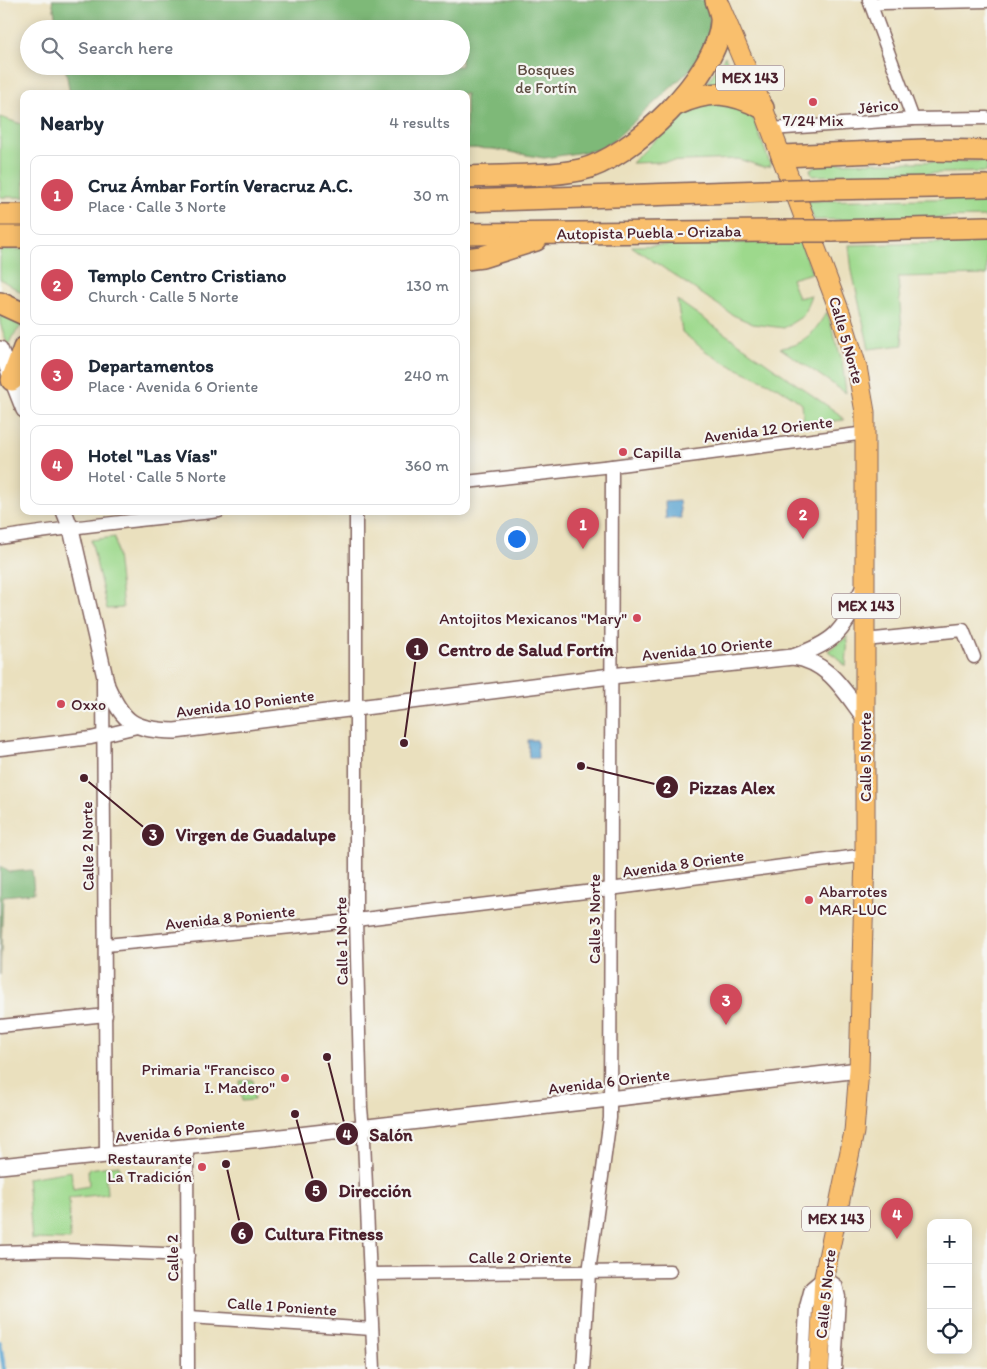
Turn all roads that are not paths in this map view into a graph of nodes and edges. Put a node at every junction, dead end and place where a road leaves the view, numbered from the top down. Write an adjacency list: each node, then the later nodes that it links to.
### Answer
1 (717, 0): 4 (highway); 5 (main road, MEX 143)
2 (987, 2): 3 (street)
3 (870, 3): 6 (street)
4 (674, 105): 5 (highway); 11 (highway)
5 (763, 108): 8 (main road, MEX 143)
6 (913, 118): 7 (street, Jérico); 8 (street, Jérico)
7 (987, 118)
8 (771, 129): 10 (main road, MEX 143)
9 (987, 151): 10 (highway)
10 (782, 156): 28 (main road, Calle 5 Norte / MEX 143)
11 (470, 177)
12 (987, 186): 13 (highway, bridge)
13 (470, 201)
14 (0, 215): 15 (highway)
15 (20, 215)
16 (987, 227): 18 (highway, Autopista Puebla - Orizaba, bridge)
17 (470, 234): 18 (highway, Autopista Puebla - Orizaba)
18 (556, 234): 21 (highway)
19 (0, 237): 20 (highway)
20 (20, 237)
21 (470, 258)
22 (0, 303): 23 (highway)
23 (20, 312)
24 (0, 349): 26 (street)
25 (20, 356): 26 (highway)
26 (6, 382): 27 (street)
27 (20, 404)
28 (866, 433): 29 (street, Avenida 12 Oriente); 36 (main road, Calle 5 Norte / MEX 143)
29 (612, 466): 30 (street, Avenida 12 Oriente); 41 (street, Calle 3 Norte)
30 (470, 482)
31 (66, 515): 34 (street, Calle 2 Norte)
32 (186, 515): 34 (street)
33 (356, 515): 42 (street, Calle 1 Norte)
34 (71, 529): 35 (street); 40 (street, Calle 2 Norte)
35 (0, 538)
36 (866, 583): 37 (main road, Calle 5 Norte / MEX 143); 38 (street)
37 (865, 640): 39 (street); 43 (main road, Calle 5 Norte / MEX 143)
38 (793, 657): 41 (street, Avenida 10 Oriente); 43 (street)
39 (974, 657)
40 (103, 674): 44 (street); 45 (street, Calle 2 Norte)
41 (611, 676): 42 (street, Avenida 10 Oriente); 48 (street, Calle 3 Norte)
42 (356, 706): 44 (street, Avenida 10 Poniente); 49 (street, Calle 1 Norte)
43 (866, 720): 47 (main road, Calle 5 Norte / MEX 143)
44 (137, 727): 45 (street, Avenida 10 Poniente)
45 (103, 735): 46 (street, Avenida 10 Poniente); 50 (street, Calle 2 Norte)
46 (0, 749)
47 (865, 855): 48 (street, Avenida 8 Oriente); 53 (main road, Calle 5 Norte / MEX 143)
48 (610, 890): 49 (street, Avenida 8 Oriente); 54 (street, Calle 3 Norte)
49 (356, 919): 50 (street, Avenida 8 Poniente); 55 (street, Calle 1 Norte)
50 (106, 945): 51 (street, Calle 2 Norte)
51 (106, 1014): 52 (street); 57 (street, Calle 2 Norte)
52 (0, 1026)
53 (859, 1070): 54 (street, Avenida 6 Oriente); 64 (main road, Calle 5 Norte / MEX 143)
54 (611, 1099): 55 (street, Avenida 6 Oriente); 62 (street, Calle 3 Norte)
55 (363, 1127): 56 (street, Avenida 6 Poniente); 63 (street, Calle 1 Norte)
56 (186, 1147): 57 (street, Avenida 6 Poniente); 60 (street, Calle 2)
57 (106, 1155): 58 (street, Avenida 6 Poniente)
58 (0, 1166)
59 (0, 1252): 60 (street)
60 (188, 1255): 65 (street, Calle 2)
61 (670, 1271): 62 (street, Calle 2 Oriente)
62 (589, 1272): 63 (street, Calle 2 Oriente); 69 (street, Calle 3 Norte)
63 (370, 1274): 66 (street, Calle 1 Norte)
64 (824, 1277): 70 (street); 71 (main road, Calle 5 Norte / MEX 143); 72 (street)
65 (189, 1317): 66 (street, Calle 1 Poniente); 67 (street, Calle 2)
66 (372, 1329): 68 (street, Calle 1 Norte)
67 (188, 1369)
68 (374, 1369)
69 (583, 1369)
70 (803, 1369)
71 (819, 1369)
72 (835, 1369)

